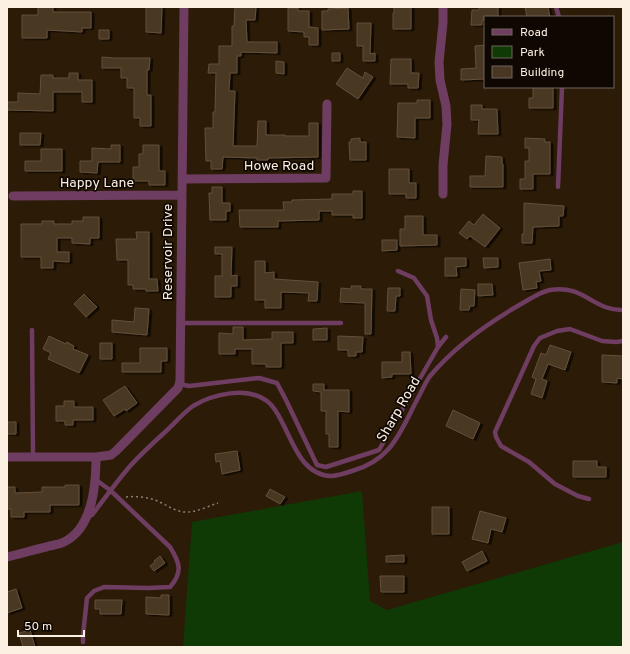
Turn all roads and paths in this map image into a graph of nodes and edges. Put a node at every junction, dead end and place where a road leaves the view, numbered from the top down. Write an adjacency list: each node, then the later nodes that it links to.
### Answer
1 (184, 7): 5 (street, Reservoir Drive)
2 (443, 7): 7 (street)
3 (562, 88): 6 (lane)
4 (327, 104): 5 (street, Howe Road)
5 (182, 179): 8 (street, Reservoir Drive)
6 (558, 187)
7 (443, 194)
8 (182, 195): 9 (street, Happy Lane); 12 (street, Reservoir Drive)
9 (13, 196)
10 (398, 271): 17 (lane)
11 (623, 310): 23 (lane, Sharp Road)
12 (181, 323): 13 (lane); 18 (street, Reservoir Drive)
13 (341, 323)
14 (32, 330): 20 (lane)
15 (446, 337): 17 (lane)
16 (623, 341): 25 (lane)
17 (438, 347): 18 (lane)
18 (179, 384): 21 (street)
19 (7, 457): 20 (street)
20 (33, 457): 21 (street)
21 (96, 457): 22 (street)
22 (96, 480): 23 (lane); 27 (street)
23 (110, 490): 24 (lane); 27 (lane, Sharp Road)
24 (119, 498): 26 (path); 29 (lane)
25 (589, 500)
26 (218, 503)
27 (87, 517): 28 (street)
28 (7, 557)
29 (83, 642)

